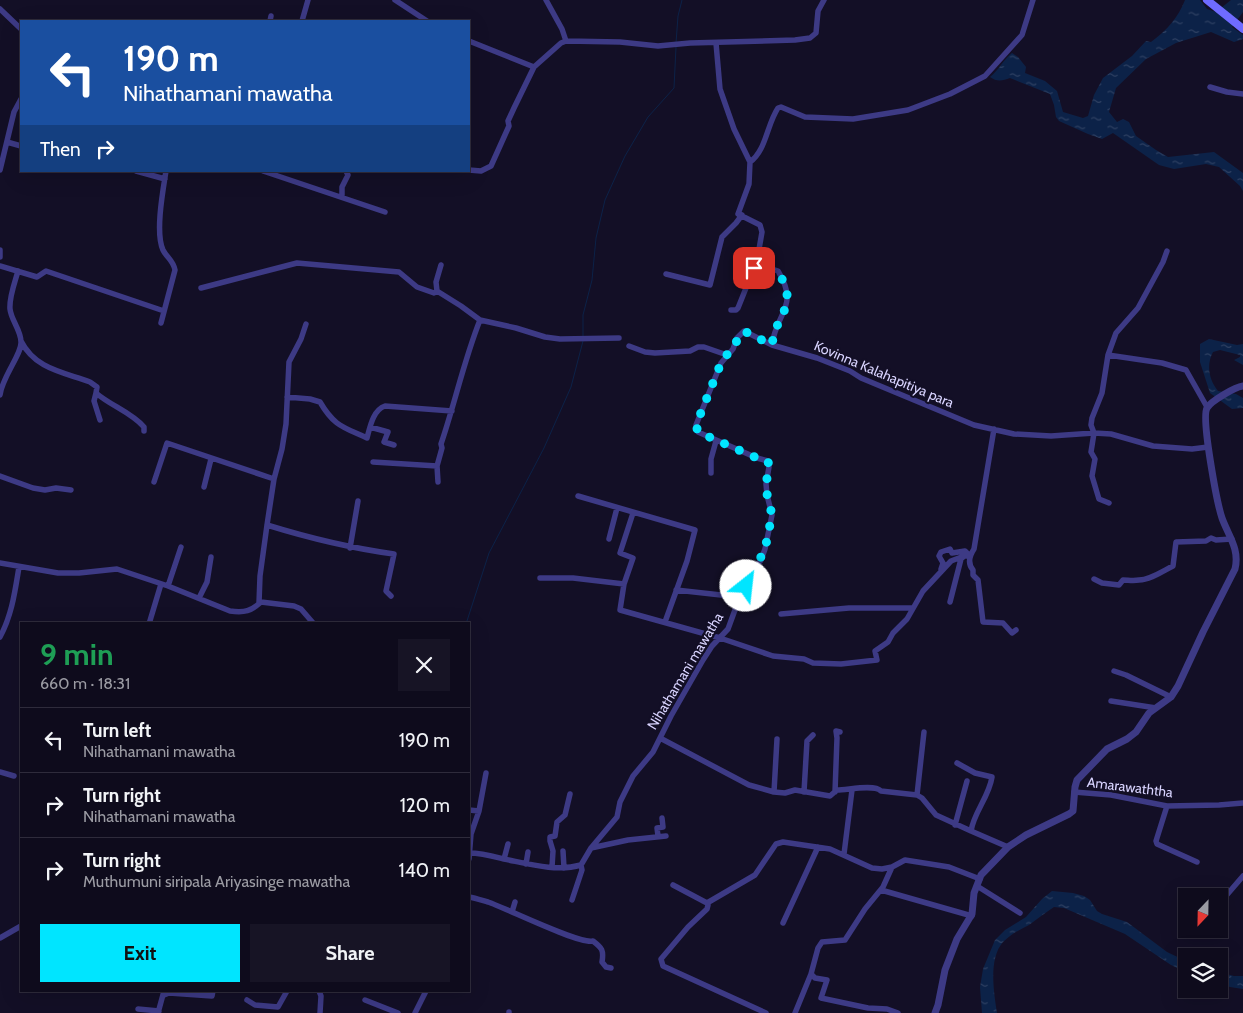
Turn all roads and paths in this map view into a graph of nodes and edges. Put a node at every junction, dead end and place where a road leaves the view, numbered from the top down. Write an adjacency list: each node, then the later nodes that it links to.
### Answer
1 (308, 0): 8 (street)
2 (394, 0): 9 (street)
3 (546, 0): 12 (street)
4 (824, 0): 14 (street)
5 (1033, 0): 21 (street)
6 (1210, 2): 11 (main road)
7 (0, 10): 10 (street)
8 (302, 20)
9 (425, 20)
10 (20, 28)
11 (1242, 28)
12 (566, 40): 14 (street); 15 (street)
13 (470, 41): 15 (street)
14 (716, 43): 21 (street)
15 (534, 67): 23 (street)
16 (1210, 87): 17 (street)
17 (1243, 94)
18 (20, 101): 19 (street)
19 (7, 142): 20 (street); 22 (street)
20 (20, 146)
21 (750, 162): 31 (street)
22 (0, 170)
23 (470, 170)
24 (140, 172): 28 (street)
25 (166, 172): 28 (street)
26 (266, 172): 30 (street)
27 (346, 172): 29 (street)
28 (165, 179): 43 (street)
29 (342, 195)
30 (384, 212)
31 (742, 215): 35 (street); 39 (street)
32 (0, 250): 34 (street)
33 (1167, 251): 53 (street)
34 (0, 257)
35 (759, 263): 42 (street); 50 (street)
36 (441, 265): 41 (street)
37 (0, 266): 38 (street)
38 (18, 271): 43 (street); 49 (street)
39 (666, 274)
40 (201, 288): 41 (street)
41 (437, 291): 44 (street)
42 (731, 310)
43 (164, 312): 45 (street)
44 (480, 320): 47 (street); 59 (street)
45 (161, 323)
46 (306, 324): 57 (street)
47 (619, 338)
48 (737, 338): 50 (street, Kovinna Kalahapitiya para); 52 (street, Nihathamani mawatha)
49 (21, 341): 55 (street); 56 (street)
50 (772, 345): 62 (street, Kovinna Kalahapitiya para)
51 (629, 346): 52 (street)
52 (727, 355): 65 (street, Nihathamani mawatha)
53 (1108, 355): 58 (street); 64 (street)
54 (1240, 386): 58 (street)
55 (96, 393): 60 (street); 63 (street)
56 (0, 395)
57 (287, 397): 61 (street); 73 (street)
58 (1207, 407): 67 (street)
59 (452, 411): 61 (street); 70 (street)
60 (100, 420)
61 (370, 427): 66 (street)
62 (994, 429): 64 (street, Kovinna Kalahapitiya para); 89 (street)
63 (144, 431)
64 (1094, 432): 67 (street, Kovinna Kalahapitiya para); 80 (street)
65 (716, 441): 71 (street); 101 (street, Nihathamani mawatha)
66 (394, 445)
67 (1208, 447): 85 (street)
68 (211, 459): 73 (street); 74 (street); 76 (street)
69 (373, 462): 70 (street)
70 (437, 466): 75 (street)
71 (711, 473)
72 (0, 476): 77 (street)
73 (274, 479): 83 (street)
74 (154, 482)
75 (438, 482)
76 (204, 487)
77 (71, 490)
78 (578, 496): 81 (street)
79 (358, 501): 87 (street)
80 (1109, 503)
81 (618, 508): 82 (street); 84 (street)
82 (633, 513): 96 (street); 98 (street)
83 (267, 525): 87 (street); 103 (street)
84 (609, 539)
85 (1232, 539): 94 (street); 113 (street)
86 (181, 547): 97 (street)
87 (350, 548): 99 (street)
88 (211, 556): 100 (street)
89 (967, 556): 92 (street); 92 (street); 102 (street); 109 (street)
90 (0, 563): 91 (street)
91 (19, 567): 95 (street); 110 (street)
92 (938, 576): 104 (street)
93 (540, 578): 96 (street)
94 (1094, 579)
95 (161, 584): 97 (street); 106 (street)
96 (624, 584): 108 (street)
97 (168, 586): 100 (street)
98 (676, 590): 101 (street); 108 (street)
99 (391, 596)
100 (200, 598): 103 (street)
101 (739, 599): 111 (street, Nihathamani mawatha)
102 (950, 602)
103 (259, 603): 107 (street)
104 (913, 608): 105 (street); 111 (street)
105 (781, 614)
106 (150, 622)
107 (312, 622)
108 (665, 622): 111 (street)
109 (1016, 630)
110 (0, 637)
111 (720, 638): 119 (street, Nihathamani mawatha)
112 (1114, 671): 113 (street)
113 (1171, 697): 115 (street)
114 (1111, 701): 115 (street)
115 (1156, 708): 130 (street)
116 (840, 732): 129 (street)
117 (924, 732): 132 (street)
118 (813, 735): 128 (street)
119 (660, 738): 127 (street); 146 (street, Nihathamani mawatha)
120 (777, 739): 127 (street)
121 (957, 762): 139 (street)
122 (0, 772): 124 (street)
123 (486, 773): 136 (street)
124 (14, 776)
125 (967, 781): 138 (street)
126 (852, 790): 129 (street); 132 (street); 150 (street)
127 (774, 792): 128 (street)
128 (804, 792): 129 (street)
129 (835, 792)
130 (1074, 792): 134 (street, Amarawaththa); 145 (street)
131 (570, 794): 155 (street)
132 (918, 795): 138 (street)
133 (1243, 803): 134 (street, Amarawaththa)
134 (1167, 806): 152 (street)
135 (470, 810): 136 (street)
136 (479, 811): 142 (street)
137 (662, 818): 140 (street)
138 (955, 825): 139 (street)
139 (972, 831): 145 (street)
140 (658, 836): 141 (street); 146 (street)
141 (666, 836)
142 (470, 844)
143 (508, 844): 151 (street)
144 (818, 847): 150 (street); 167 (street); 171 (street)
145 (1008, 847): 159 (street)
146 (591, 848): 154 (street, Nihathamani mawatha)
147 (563, 851): 157 (street)
148 (528, 852): 153 (street)
149 (470, 853): 151 (street)
150 (844, 854): 156 (street)
151 (504, 859): 153 (street)
152 (1197, 862)
153 (526, 864): 155 (street)
154 (581, 865): 157 (street); 165 (street, Nihathamani mawatha)
155 (552, 867): 157 (street)
156 (892, 867): 159 (street); 162 (street)
157 (564, 868)
158 (1243, 876): 163 (street)
159 (980, 879): 161 (street)
160 (673, 885): 167 (street)
161 (977, 886): 169 (street); 170 (street)
162 (881, 890): 170 (street); 175 (street)
163 (1228, 894)
164 (470, 896): 168 (street)
165 (572, 900)
166 (515, 902): 168 (street)
167 (706, 903): 188 (street)
168 (512, 912): 174 (street)
169 (1020, 913)
170 (972, 916): 191 (street)
171 (783, 923)
172 (20, 927): 173 (street)
173 (0, 938)
174 (611, 968)
175 (811, 974): 189 (street); 190 (street)
176 (213, 992): 180 (street)
177 (286, 992): 181 (street)
178 (319, 992): 185 (street)
179 (425, 992): 187 (street)
180 (164, 993): 184 (street)
181 (247, 1000)
182 (365, 1000): 186 (street)
183 (138, 1009): 184 (street)
184 (158, 1012)
185 (320, 1013)
186 (398, 1013)
187 (415, 1013)
188 (766, 1013)
189 (795, 1013)
190 (898, 1013)
191 (935, 1013)

